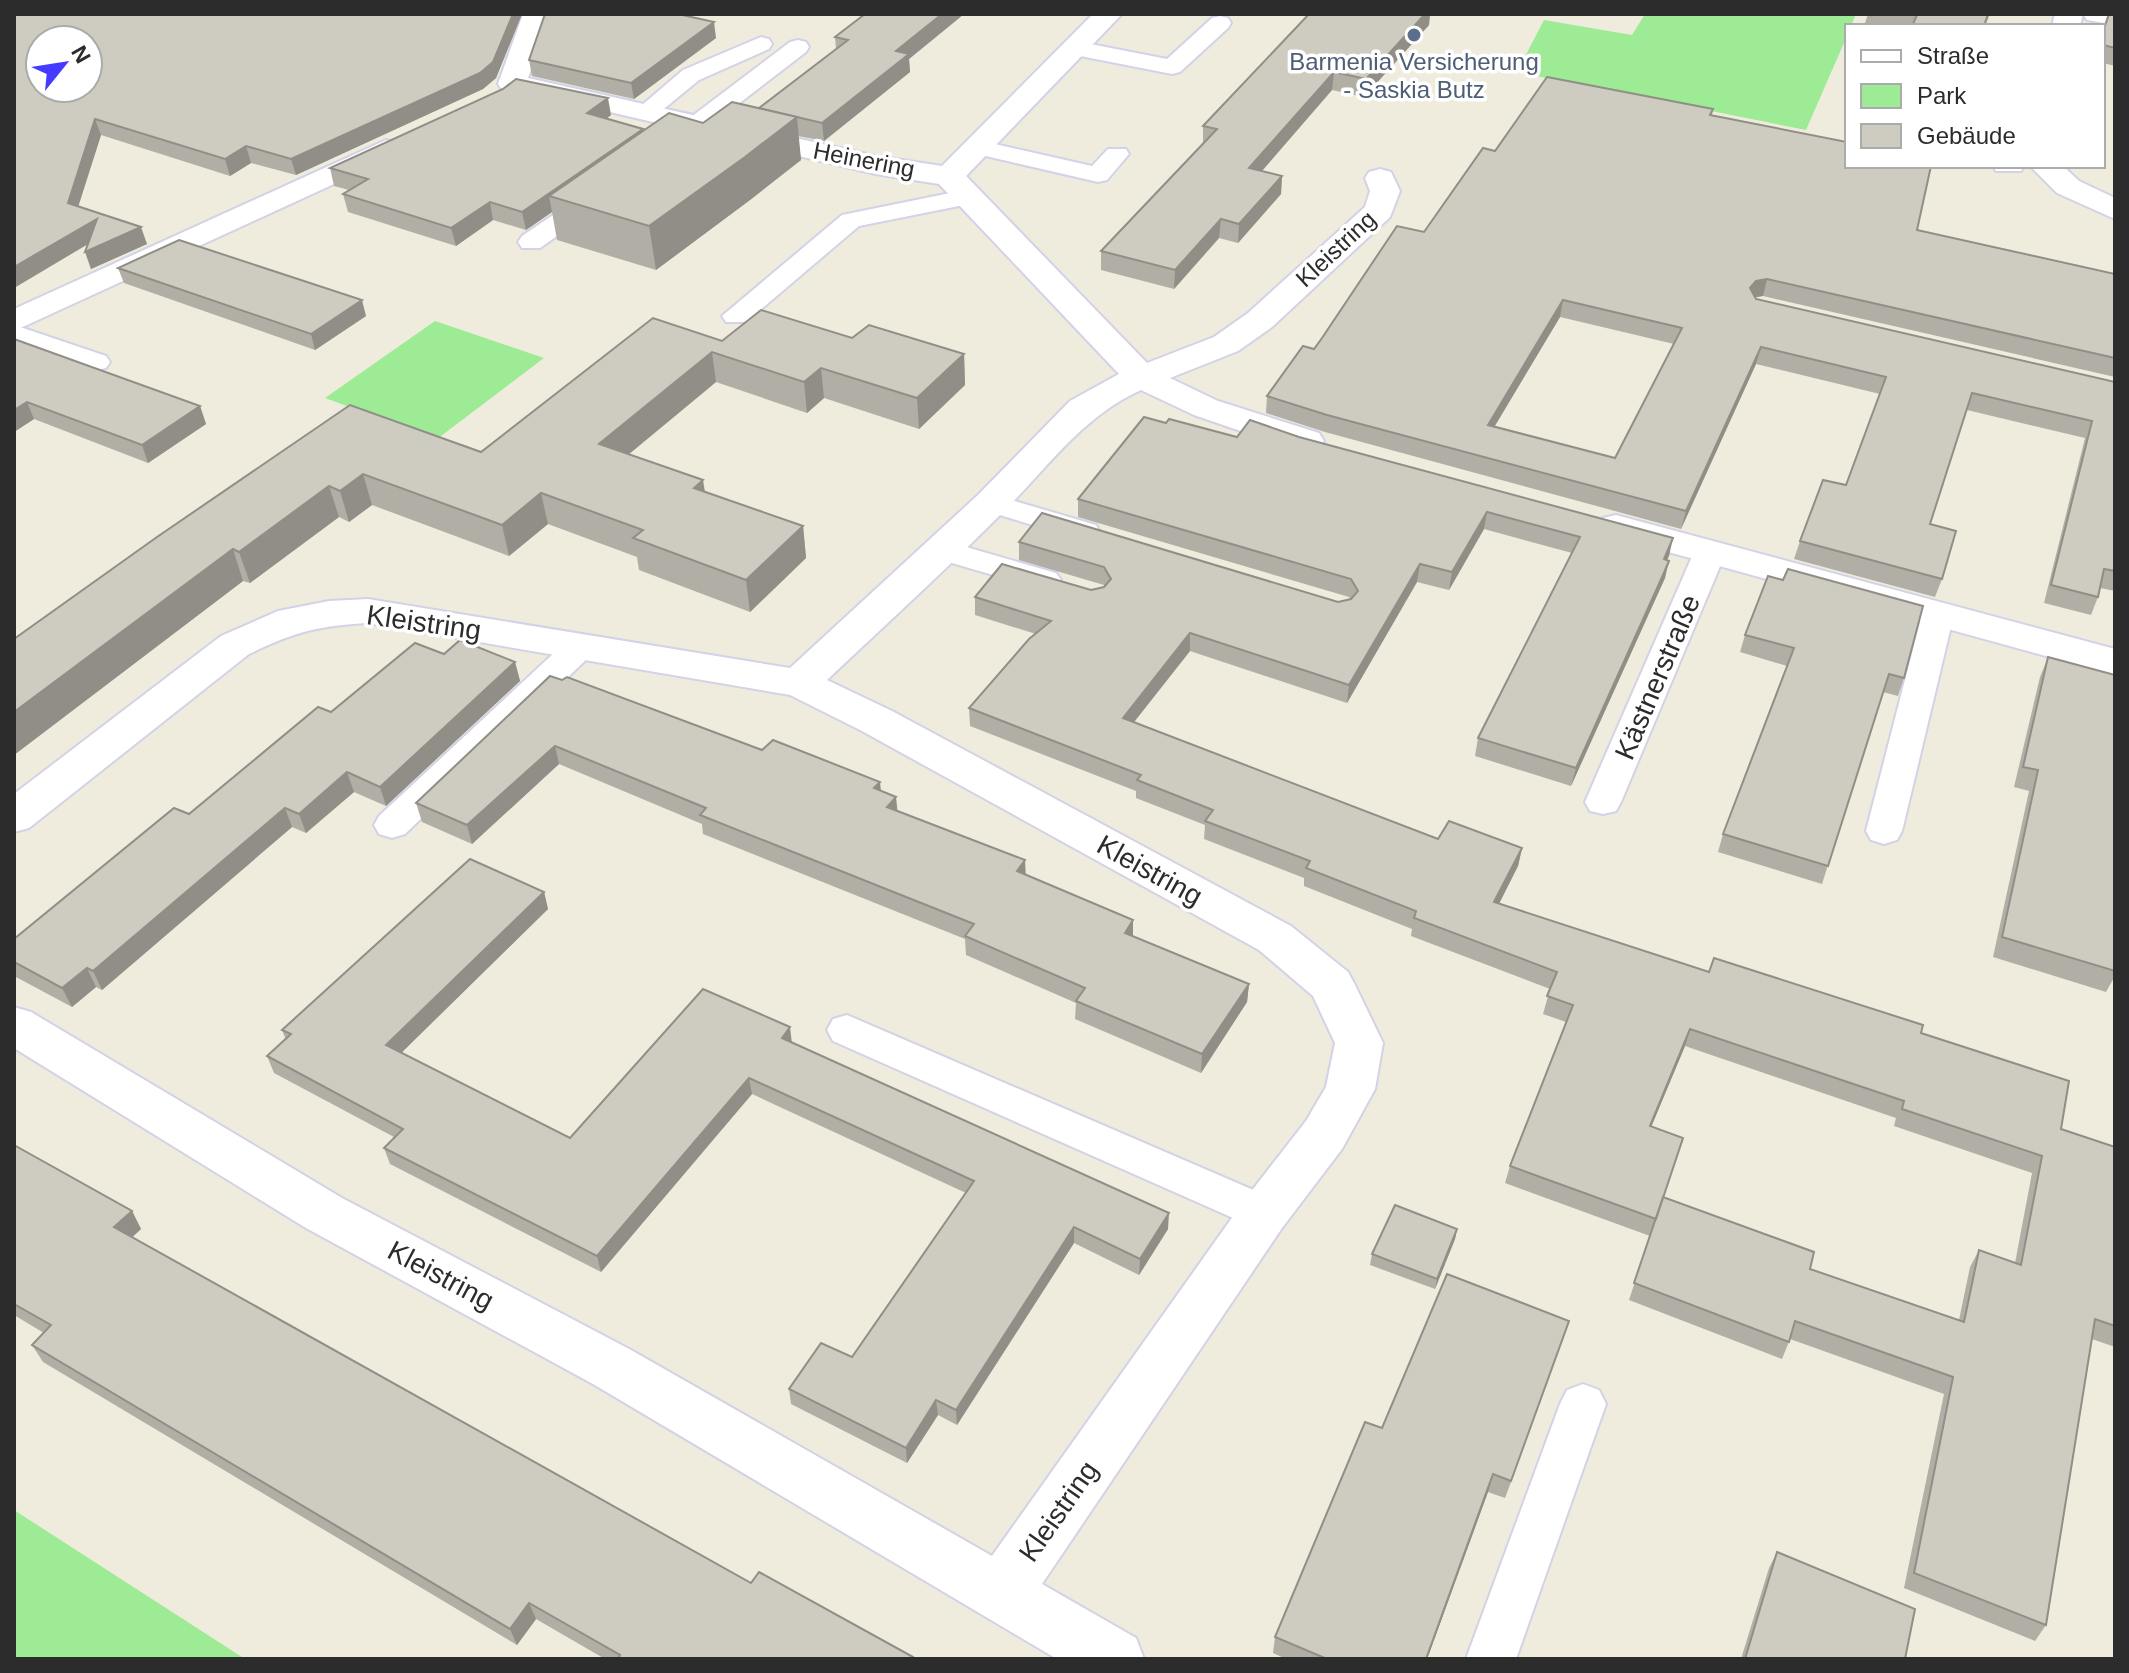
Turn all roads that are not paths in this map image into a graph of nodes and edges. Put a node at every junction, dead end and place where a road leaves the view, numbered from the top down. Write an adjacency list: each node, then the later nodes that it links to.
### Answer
1 (537, 14): 9 (street)
2 (1108, 14): 8 (street, Heinering)
3 (2097, 14): 4 (street)
4 (2115, 17)
5 (1220, 23): 8 (lane)
6 (761, 44): 11 (lane)
7 (798, 47): 12 (lane)
8 (1075, 48): 14 (street, Heinering)
9 (512, 84): 10 (street); 11 (street, Heinering)
10 (485, 103)
11 (646, 112): 12 (street, Heinering)
12 (699, 124): 16 (lane); 20 (street, Heinering)
13 (408, 138): 24 (street)
14 (977, 147): 15 (lane); 20 (street, Heinering)
15 (1117, 154)
16 (648, 160)
17 (2047, 168): 21 (street)
18 (1380, 178): 27 (street, Kleistring)
19 (622, 179): 22 (lane)
20 (959, 186): 23 (lane); 27 (street)
21 (2115, 210)
22 (531, 242)
23 (736, 316)
24 (14, 321)
25 (14, 333): 26 (lane)
26 (96, 362)
27 (1141, 377): 28 (street); 29 (street, Kleistring)
28 (1341, 451)
29 (991, 503): 31 (lane); 32 (street, Kleistring)
30 (1583, 517): 33 (street)
31 (1111, 539)
32 (942, 550): 34 (lane); 38 (street, Kleistring)
33 (1710, 552): 35 (street); 39 (lane, Kästnerstraße)
34 (1077, 590)
35 (1938, 614): 37 (street); 42 (lane)
36 (580, 647): 38 (street, Kleistring); 40 (street, Kleistring); 41 (lane)
37 (2115, 662)
38 (799, 683): 45 (street, Kleistring)
39 (1603, 802)
40 (14, 817)
41 (392, 825)
42 (1884, 831)
43 (14, 1025): 47 (street, Kleistring)
44 (847, 1030): 45 (lane)
45 (1264, 1213): 47 (street, Kleistring)
46 (1583, 1404): 49 (lane)
47 (1001, 1593): 48 (street)
48 (1114, 1659)
49 (1491, 1659)

